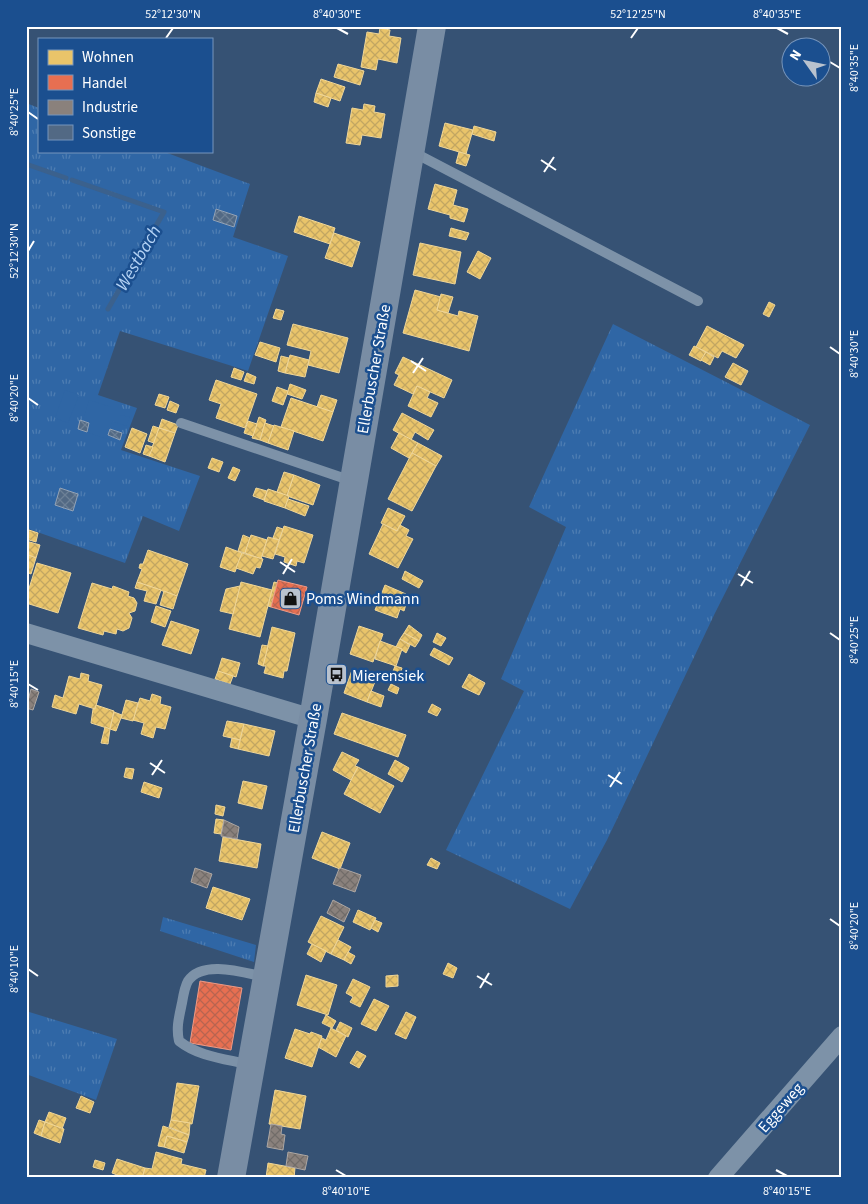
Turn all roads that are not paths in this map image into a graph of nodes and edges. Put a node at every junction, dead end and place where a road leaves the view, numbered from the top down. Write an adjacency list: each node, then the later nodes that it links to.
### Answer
1 (432, 26): 2 (main road, Ellerbuscher Straße)
2 (411, 151): 3 (lane); 5 (main road, Ellerbuscher Straße)
3 (698, 301)
4 (181, 423): 5 (lane)
5 (353, 482): 7 (main road, Ellerbuscher Straße)
6 (26, 633): 7 (street)
7 (313, 719): 8 (main road, Ellerbuscher Straße)
8 (266, 977): 10 (main road, Ellerbuscher Straße); 10 (lane)
9 (842, 1036): 12 (street, Eggeweg)
10 (251, 1065): 11 (main road, Ellerbuscher Straße)
11 (231, 1178)
12 (718, 1178)

